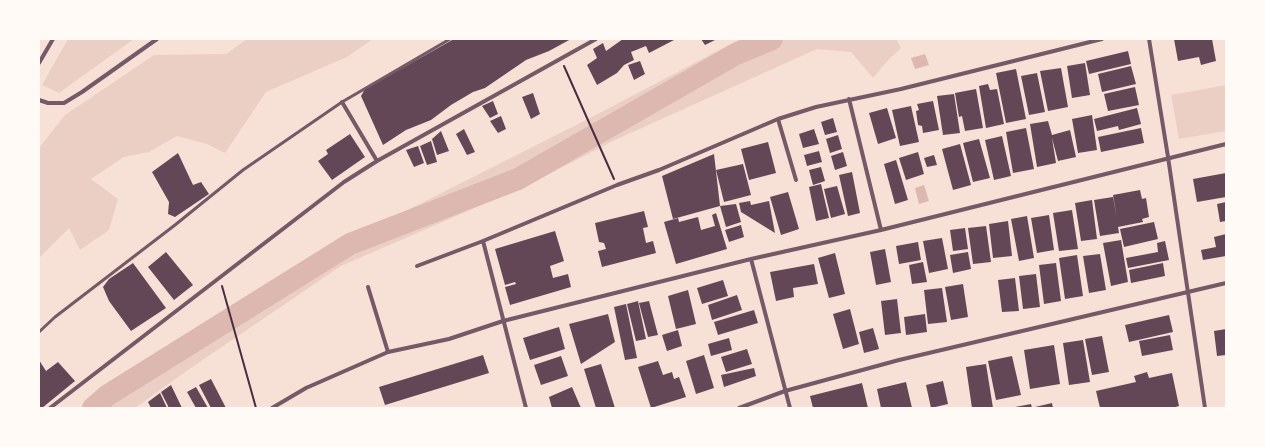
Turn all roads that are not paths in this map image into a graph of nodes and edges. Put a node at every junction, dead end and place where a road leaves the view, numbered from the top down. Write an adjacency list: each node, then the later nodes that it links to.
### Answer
1 (52, 39): 7 (street)
2 (157, 39): 8 (street)
3 (450, 39): 10 (lane)
4 (596, 39): 14 (street)
5 (1102, 39): 9 (street)
6 (1148, 39): 13 (street)
7 (39, 64)
8 (39, 100)
9 (849, 100): 11 (street); 16 (street)
10 (342, 102): 14 (street); 24 (lane)
11 (778, 119): 15 (street); 17 (street)
12 (1226, 144): 13 (street)
13 (1168, 157): 16 (street); 22 (street)
14 (378, 161): 27 (street)
15 (796, 180)
16 (881, 230): 18 (street)
17 (483, 241): 19 (street); 23 (street)
18 (751, 259): 23 (street); 26 (street)
19 (417, 266)
20 (1226, 283): 22 (street)
21 (368, 287): 25 (street)
22 (1189, 292): 26 (street); 32 (street)
23 (503, 321): 25 (street); 29 (street)
24 (39, 332)
25 (388, 352): 28 (street)
26 (785, 391): 30 (street); 31 (street)
27 (50, 408)
28 (272, 408)
29 (526, 408)
30 (739, 408)
31 (790, 408)
32 (1205, 408)

